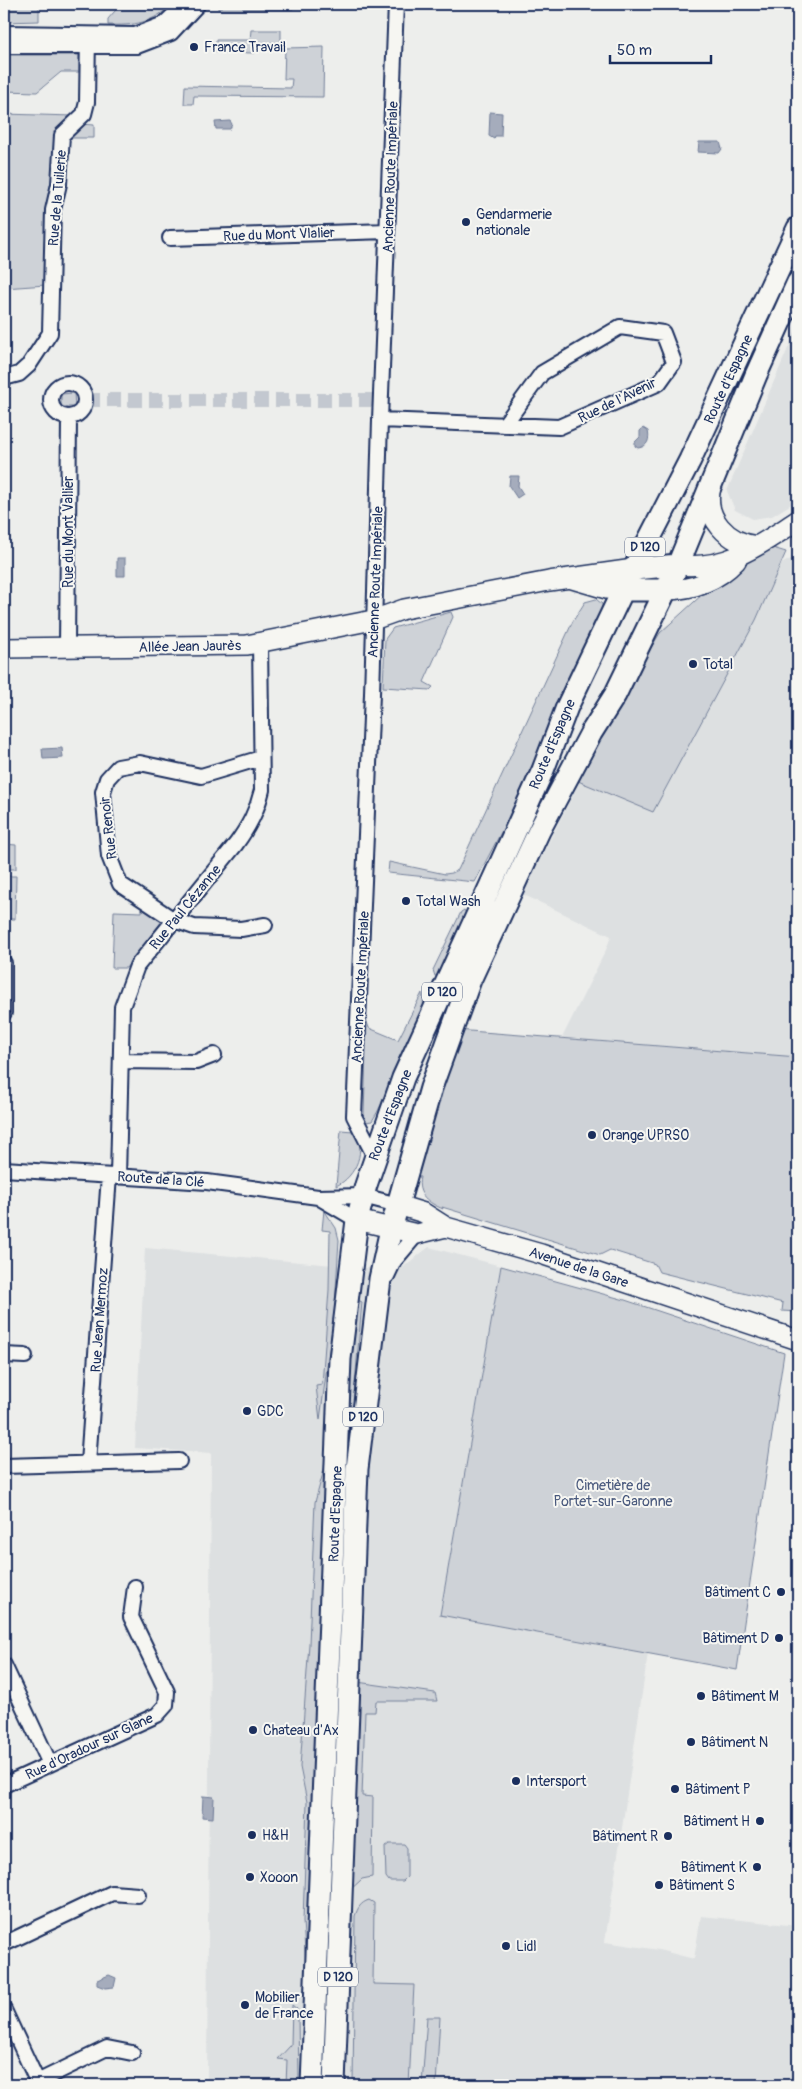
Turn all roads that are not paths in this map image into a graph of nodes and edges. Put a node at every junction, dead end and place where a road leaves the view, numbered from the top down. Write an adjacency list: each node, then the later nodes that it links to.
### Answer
1 (185, 4): 5 (street)
2 (198, 4): 5 (street)
3 (396, 4): 8 (street, Ancienne Route Impériale)
4 (4, 33): 5 (street)
5 (88, 40): 6 (street); 11 (street, Rue de la Tuilerie)
6 (4, 46)
7 (798, 228): 20 (main road, Route d'Espagne / D 120)
8 (388, 230): 9 (street, Rue du Mont Vlalier); 13 (street, Ancienne Route Impériale)
9 (170, 238)
10 (798, 282): 15 (main road, Route d'Espagne / D 120)
11 (4, 378)
12 (68, 418): 26 (street, Rue du Mont Vallier)
13 (380, 420): 14 (street, Rue de l'Avenir); 24 (street, Ancienne Route Impériale)
14 (504, 425): 14 (street, Rue de l'Avenir)
15 (712, 481): 17 (street); 19 (main road, Route d'Espagne / D 120)
16 (798, 520): 17 (street)
17 (757, 546): 18 (street)
18 (740, 556): 19 (street); 23 (street)
19 (678, 565): 20 (main road); 23 (main road, Route d'Espagne / D 120)
20 (634, 568): 21 (street, Allée Jean Jaurès); 22 (main road, Route d'Espagne / D 120)
21 (568, 578): 22 (street, Allée Jean Jaurès); 24 (street, Allée Jean Jaurès)
22 (623, 590): 23 (main road); 35 (main road, Route d'Espagne / D 120)
23 (665, 590): 40 (main road, Route d'Espagne / D 120)
24 (373, 620): 25 (street, Allée Jean Jaurès); 35 (street, Ancienne Route Impériale)
25 (260, 643): 26 (street, Allée Jean Jaurès); 28 (street, Rue Paul Cézanne)
26 (67, 647): 27 (street, Allée Jean Jaurès)
27 (4, 648)
28 (261, 758): 29 (street, Rue Paul Cézanne); 29 (street, Rue Renoir)
29 (174, 920): 30 (street, Rue Renoir); 34 (street, Rue Paul Cézanne)
30 (265, 925)
31 (4, 964): 32 (street)
32 (4, 1013)
33 (214, 1055): 34 (street)
34 (122, 1061): 37 (street, Rue Paul Cézanne)
35 (374, 1155): 38 (main road, Route d'Espagne / D 120)
36 (4, 1169): 37 (street, Route de la Clé)
37 (114, 1176): 39 (street, Route de la Clé); 50 (street, Rue Jean Mermoz)
38 (364, 1190): 39 (street, Route de la Clé); 40 (street); 41 (main road, Route d'Espagne / D 120)
39 (318, 1197): 41 (street, Route de la Clé)
40 (398, 1205): 42 (street); 43 (main road, Route d'Espagne / D 120)
41 (357, 1220): 43 (street, Avenue de la Gare); 61 (main road, Route d'Espagne / D 120)
42 (446, 1227): 44 (street, Avenue de la Gare); 46 (street, Avenue de la Gare)
43 (392, 1228): 44 (street, Avenue de la Gare); 45 (main road, Route d'Espagne / D 120)
44 (417, 1234): 45 (street, Route d'Espagne)
45 (378, 1292): 62 (main road, Route d'Espagne / D 120)
46 (798, 1340)
47 (4, 1355): 48 (street)
48 (26, 1356)
49 (179, 1460): 50 (street)
50 (88, 1463): 51 (street)
51 (4, 1466)
52 (136, 1587): 54 (street, Rue d'Oradour sur Glane)
53 (4, 1665): 54 (street)
54 (50, 1764): 55 (street, Rue d'Oradour sur Glane)
55 (4, 1785)
56 (138, 1895): 57 (street)
57 (4, 1944)
58 (6, 2020): 60 (street)
59 (132, 2053): 60 (street)
60 (38, 2084)
61 (312, 2085)
62 (334, 2085)

